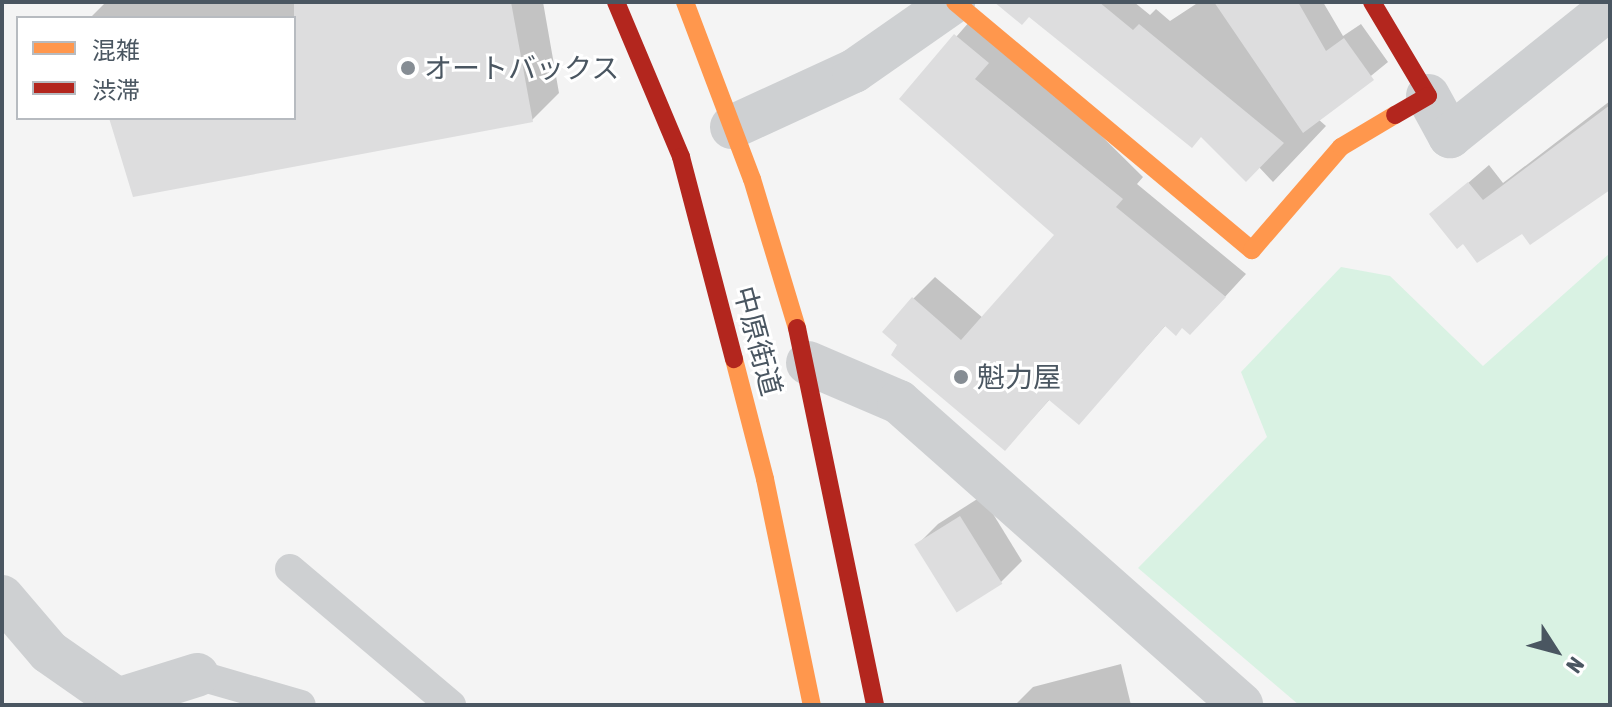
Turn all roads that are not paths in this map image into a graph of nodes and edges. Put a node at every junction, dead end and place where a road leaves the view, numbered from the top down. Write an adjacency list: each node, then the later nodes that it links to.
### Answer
1 (616, 2): 15 (main road, 中原街道)
2 (685, 2): 7 (main road, 中原街道)
3 (954, 2): 6 (main road); 7 (street)
4 (1372, 2): 6 (main road)
5 (1610, 8): 6 (street)
6 (1428, 96)
7 (732, 127): 8 (main road, 中原街道)
8 (808, 363): 16 (main road, 中原街道); 17 (street)
9 (290, 569): 14 (lane)
10 (2, 597): 12 (street)
11 (197, 675): 12 (street); 13 (lane)
12 (121, 703)
13 (301, 705)
14 (451, 705)
15 (812, 705)
16 (875, 705)
17 (1241, 705)

